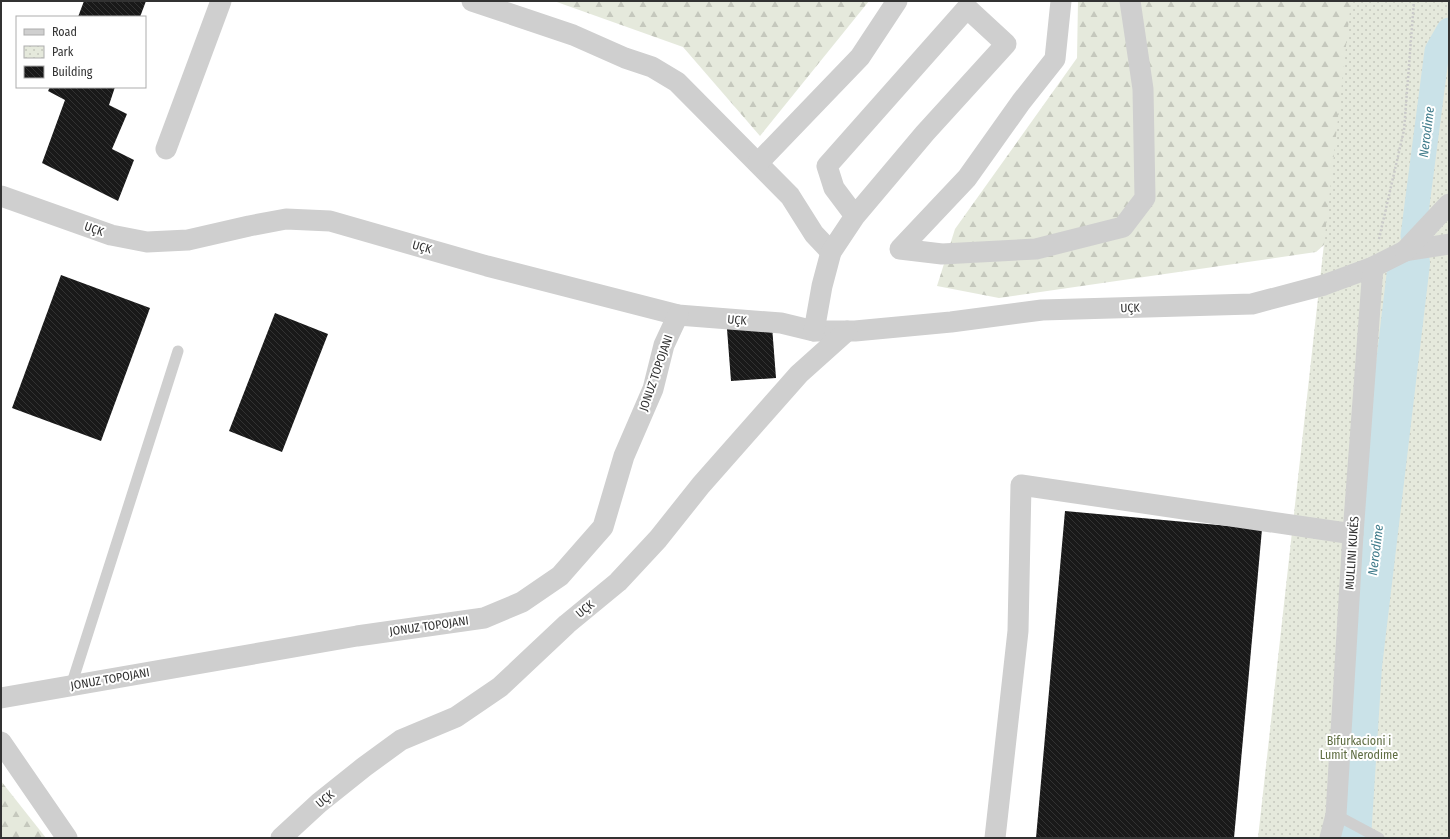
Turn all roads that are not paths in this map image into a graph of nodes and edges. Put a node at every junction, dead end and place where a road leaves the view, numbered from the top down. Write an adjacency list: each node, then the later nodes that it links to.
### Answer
1 (221, 1): 6 (street)
2 (472, 1): 7 (street)
3 (897, 1): 7 (street)
4 (1061, 1): 5 (street)
5 (1130, 1)
6 (166, 149)
7 (758, 163): 13 (street)
8 (1, 196): 15 (street, UÇK)
9 (1449, 204): 12 (street, UÇK)
10 (855, 216): 10 (street); 13 (street)
11 (1449, 244): 12 (street, UÇK)
12 (1405, 251): 14 (street, UÇK)
13 (831, 252): 16 (street)
14 (1373, 267): 17 (street, UÇK); 19 (street, MULLINI KUKËS)
15 (678, 314): 16 (street, UÇK); 20 (street, JONUZ TOPOJANI)
16 (814, 331): 17 (street, UÇK)
17 (847, 331): 25 (street, UÇK)
18 (178, 350): 20 (lane)
19 (1353, 534): 23 (street, MULLINI KUKËS); 26 (street)
20 (71, 686): 21 (street, JONUZ TOPOJANI)
21 (1, 698)
22 (1, 742): 24 (street)
23 (1337, 815): 27 (street, MULLINI KUKËS); 28 (lane)
24 (68, 838)
25 (281, 838)
26 (995, 838)
27 (1330, 838)
28 (1378, 838)

